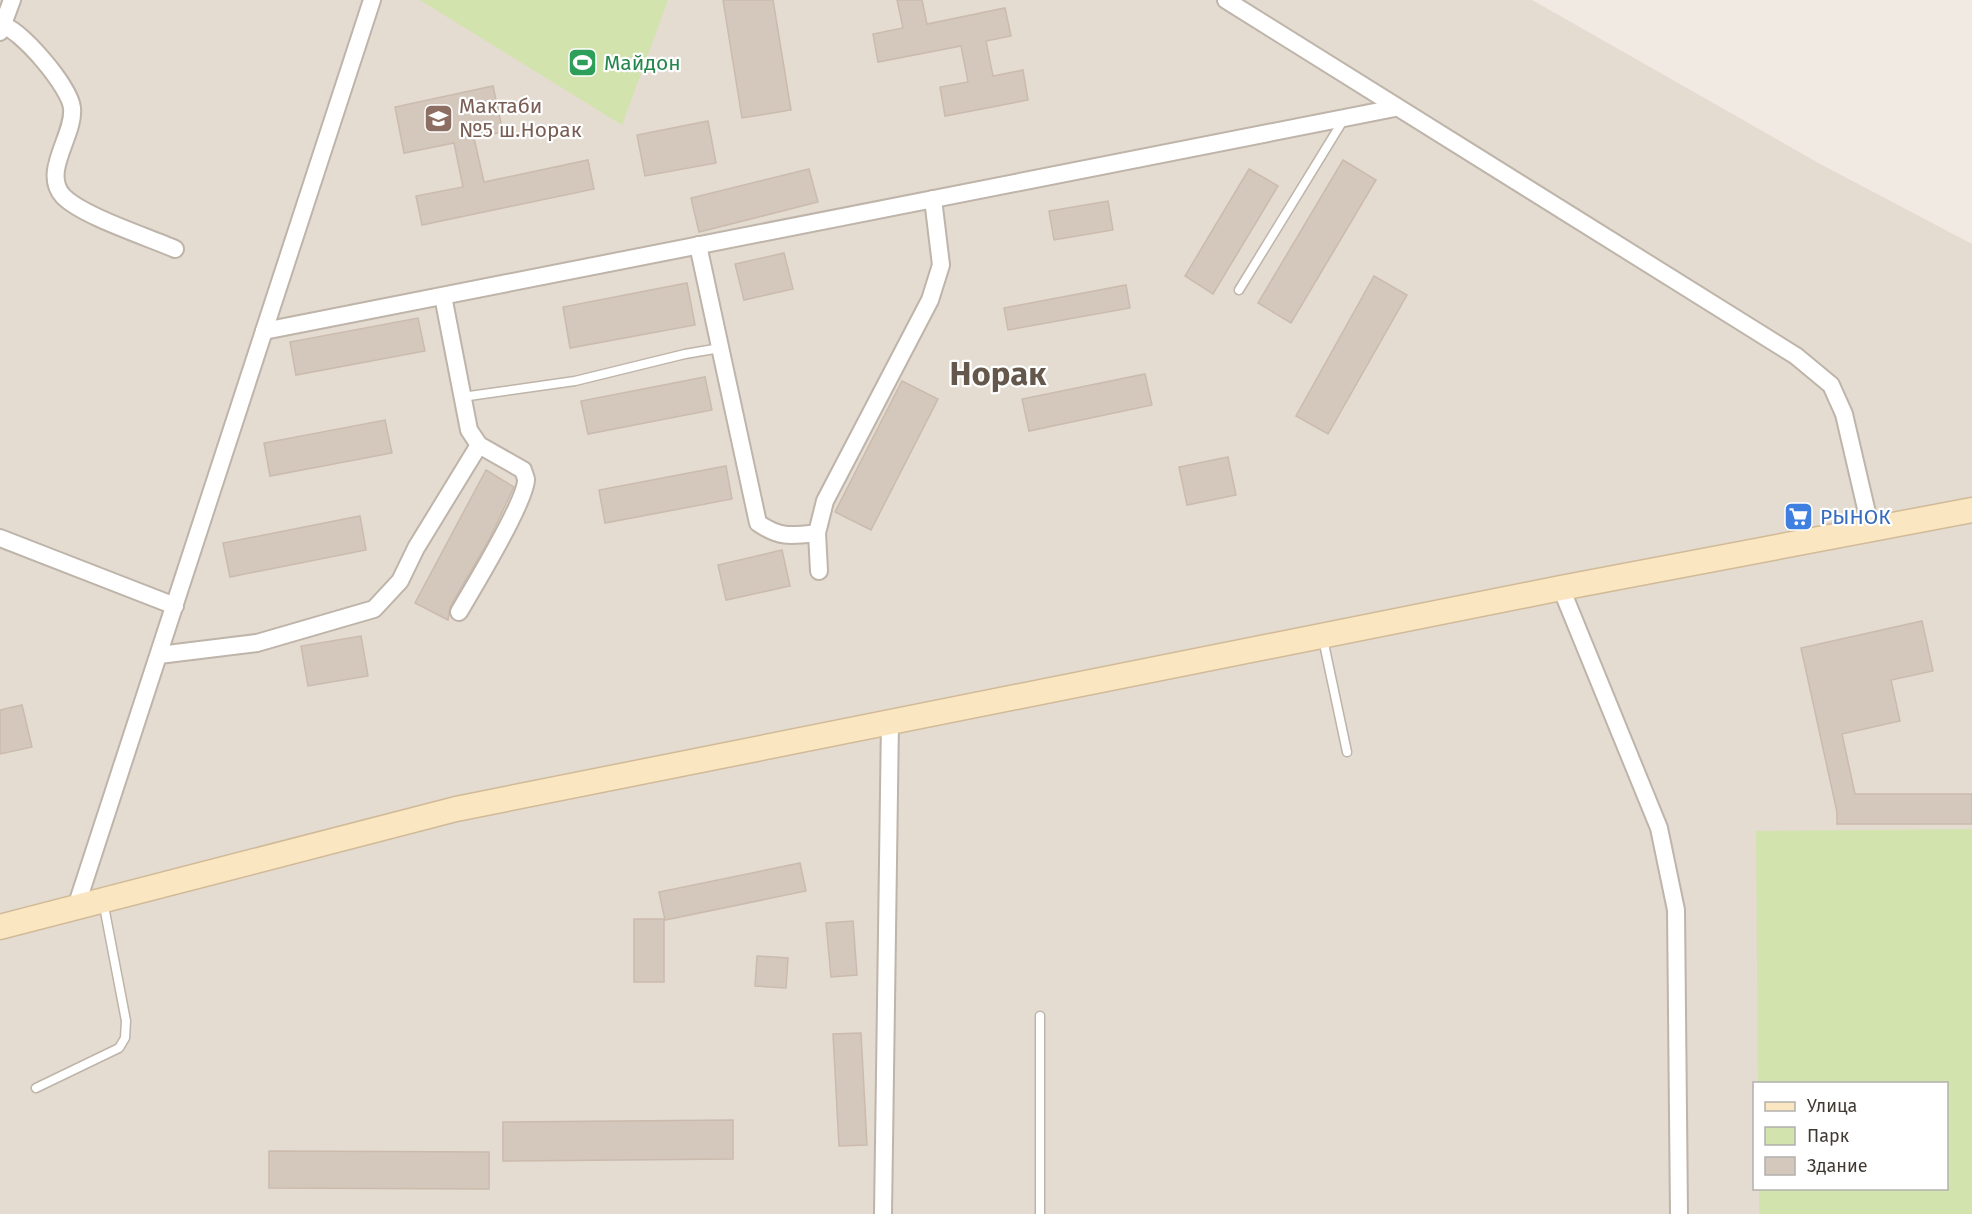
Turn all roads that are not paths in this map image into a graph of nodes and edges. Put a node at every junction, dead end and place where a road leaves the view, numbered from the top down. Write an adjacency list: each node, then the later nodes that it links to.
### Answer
1 (12, 0): 4 (street)
2 (372, 0): 12 (street)
3 (1226, 0): 5 (street)
4 (1, 27): 9 (street)
5 (1395, 108): 6 (street); 17 (street)
6 (1345, 118): 7 (street); 10 (lane)
7 (933, 199): 8 (street); 18 (street)
8 (698, 245): 11 (street); 13 (street)
9 (175, 249)
10 (1239, 290)
11 (443, 296): 12 (street); 14 (street)
12 (264, 331): 22 (street)
13 (720, 348): 14 (lane); 18 (street)
14 (461, 397): 15 (street)
15 (479, 445): 23 (street); 25 (street)
16 (1972, 510): 17 (main road)
17 (1871, 530): 21 (main road)
18 (817, 533): 20 (street)
19 (0, 538): 22 (street)
20 (819, 571)
21 (1561, 588): 24 (main road); 35 (street)
22 (175, 606): 25 (street)
23 (459, 612)
24 (1323, 635): 26 (main road); 27 (lane)
25 (159, 655): 29 (street)
26 (890, 721): 28 (main road); 33 (street)
27 (1347, 752)
28 (103, 901): 29 (main road); 32 (lane)
29 (76, 907): 30 (main road)
30 (0, 927)
31 (1040, 1016): 34 (lane)
32 (36, 1088)
33 (883, 1214)
34 (1040, 1214)
35 (1679, 1214)

